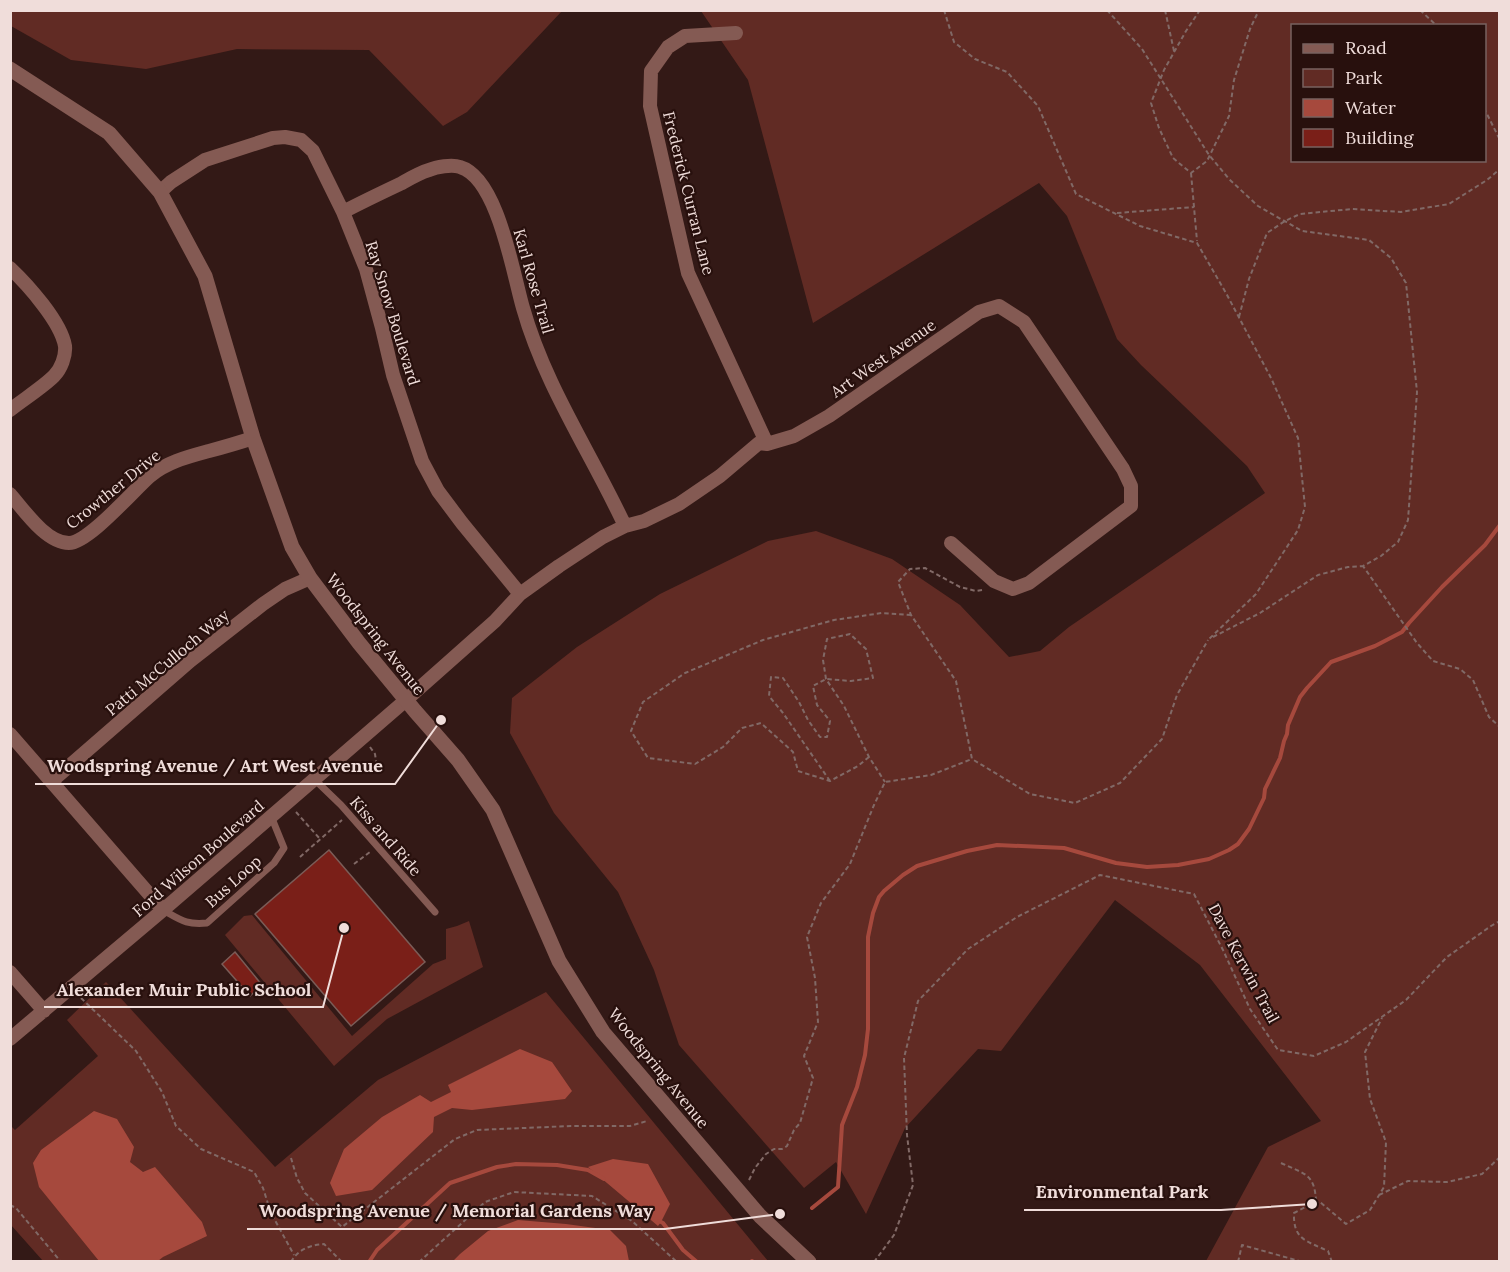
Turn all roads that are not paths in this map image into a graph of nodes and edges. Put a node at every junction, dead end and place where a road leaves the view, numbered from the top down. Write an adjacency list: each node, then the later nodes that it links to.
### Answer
1 (736, 33): 8 (street, Frederick Curran Lane)
2 (10, 69): 3 (street, Woodspring Avenue)
3 (160, 192): 4 (street, Ray Snow Boulevard); 7 (street, Woodspring Avenue)
4 (343, 212): 10 (street, Karl Rose Trail); 13 (street, Ray Snow Boulevard)
5 (10, 268): 6 (street)
6 (10, 410)
7 (253, 438): 9 (street, Crowther Drive); 12 (street, Woodspring Avenue)
8 (767, 444): 10 (street, Art West Avenue); 11 (street, Art West Avenue)
9 (10, 494)
10 (625, 526): 13 (street, Art West Avenue)
11 (951, 543)
12 (310, 578): 14 (street, Woodspring Avenue); 17 (street, Patti McCulloch Way)
13 (520, 594): 14 (street, Art West Avenue)
14 (406, 700): 16 (street, Ford Wilson Boulevard); 24 (street, Woodspring Avenue)
15 (10, 734): 17 (street)
16 (314, 779): 18 (street, Ford Wilson Boulevard); 20 (lane, Kiss and Ride)
17 (52, 781): 19 (street)
18 (272, 816): 19 (street, Ford Wilson Boulevard); 19 (lane, Bus Loop)
19 (164, 910): 22 (street, Ford Wilson Boulevard)
20 (435, 912)
21 (10, 972): 22 (street)
22 (44, 1011): 23 (street, Ford Wilson Boulevard)
23 (10, 1039)
24 (809, 1262)

